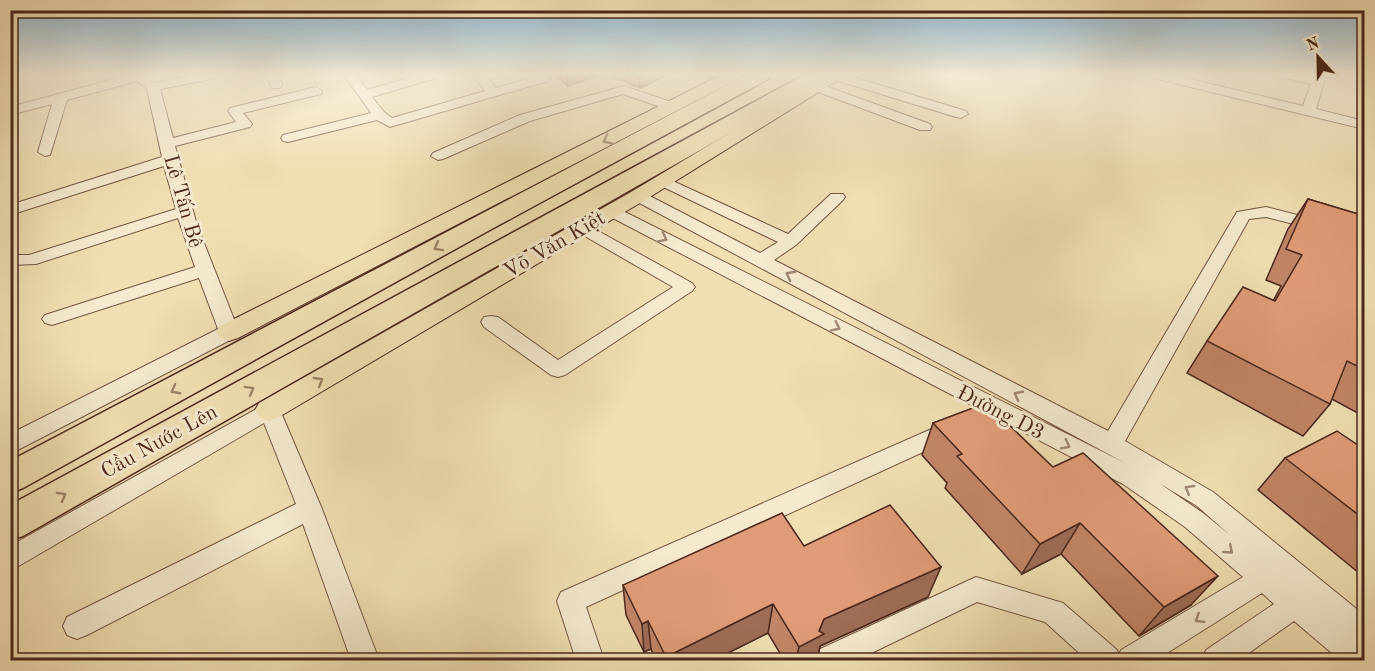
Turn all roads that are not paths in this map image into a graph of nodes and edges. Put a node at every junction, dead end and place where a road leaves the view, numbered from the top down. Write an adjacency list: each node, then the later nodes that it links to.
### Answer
1 (27, 106): 16 (street)
2 (58, 106): 24 (street)
3 (158, 106): 23 (street, Lê Tấn Bê)
4 (254, 106): 23 (street)
5 (374, 106): 19 (street)
6 (436, 106): 19 (street)
7 (566, 106): 25 (street)
8 (701, 106): 30 (highway)
9 (774, 106): 42 (highway, Võ Văn Kiệt)
10 (782, 106): 27 (main road, Võ Văn Kiệt)
11 (884, 106): 21 (street)
12 (932, 106): 18 (street)
13 (1285, 106): 17 (street)
14 (1310, 106): 17 (street)
15 (672, 107): 26 (main road, one-way to 26)
16 (10, 111)
17 (1308, 112): 20 (street)
18 (961, 114)
19 (385, 119): 22 (street)
20 (1365, 125)
21 (925, 127)
22 (288, 138)
23 (169, 151): 31 (street); 32 (street, Lê Tấn Bê)
24 (45, 152)
25 (438, 156)
26 (536, 176): 30 (highway); 43 (main road)
27 (662, 182): 29 (main road, Võ Văn Kiệt); 36 (street)
28 (837, 197): 36 (street)
29 (644, 199): 33 (main road, Võ Văn Kiệt); 38 (street, Đường D3)
30 (508, 208): 49 (highway, Cầu Nước Lên, one-way to 49)
31 (10, 210)
32 (185, 212): 37 (street); 39 (street, Lê Tấn Bê)
33 (618, 214): 34 (main road, Võ Văn Kiệt); 45 (street, Đường D3, one-way to 45)
34 (572, 233): 41 (street); 42 (highway); 46 (main road, Võ Văn Kiệt, one-way to 34)
35 (1365, 237): 48 (street)
36 (790, 241): 38 (street)
37 (10, 260)
38 (761, 260): 48 (street, Đường D3, one-way to 38)
39 (204, 270): 40 (street); 43 (street, Lê Tấn Bê)
40 (52, 320)
41 (491, 322)
42 (368, 325): 44 (highway, Võ Văn Kiệt)
43 (229, 332): 47 (street)
44 (307, 358): 51 (highway, Cầu Nước Lên, one-way to 44)
45 (976, 400): 52 (street, Đường D3, one-way to 52); 57 (street)
46 (269, 410): 50 (street); 51 (street)
47 (10, 444)
48 (1112, 444): 52 (street, Đường D3, one-way to 48)
49 (10, 478)
50 (310, 509): 54 (street); 56 (street)
51 (16, 546)
52 (1274, 572): 53 (street, Đường D3); 60 (street, one-way to 60)
53 (1305, 598): 55 (street, Đường D3); 61 (street); 62 (street, Đường D3)
54 (76, 626)
55 (1365, 632)
56 (365, 660)
57 (590, 660)
58 (828, 660): 59 (street)
59 (1107, 660)
60 (1131, 660)
61 (1216, 660)
62 (1361, 660)

